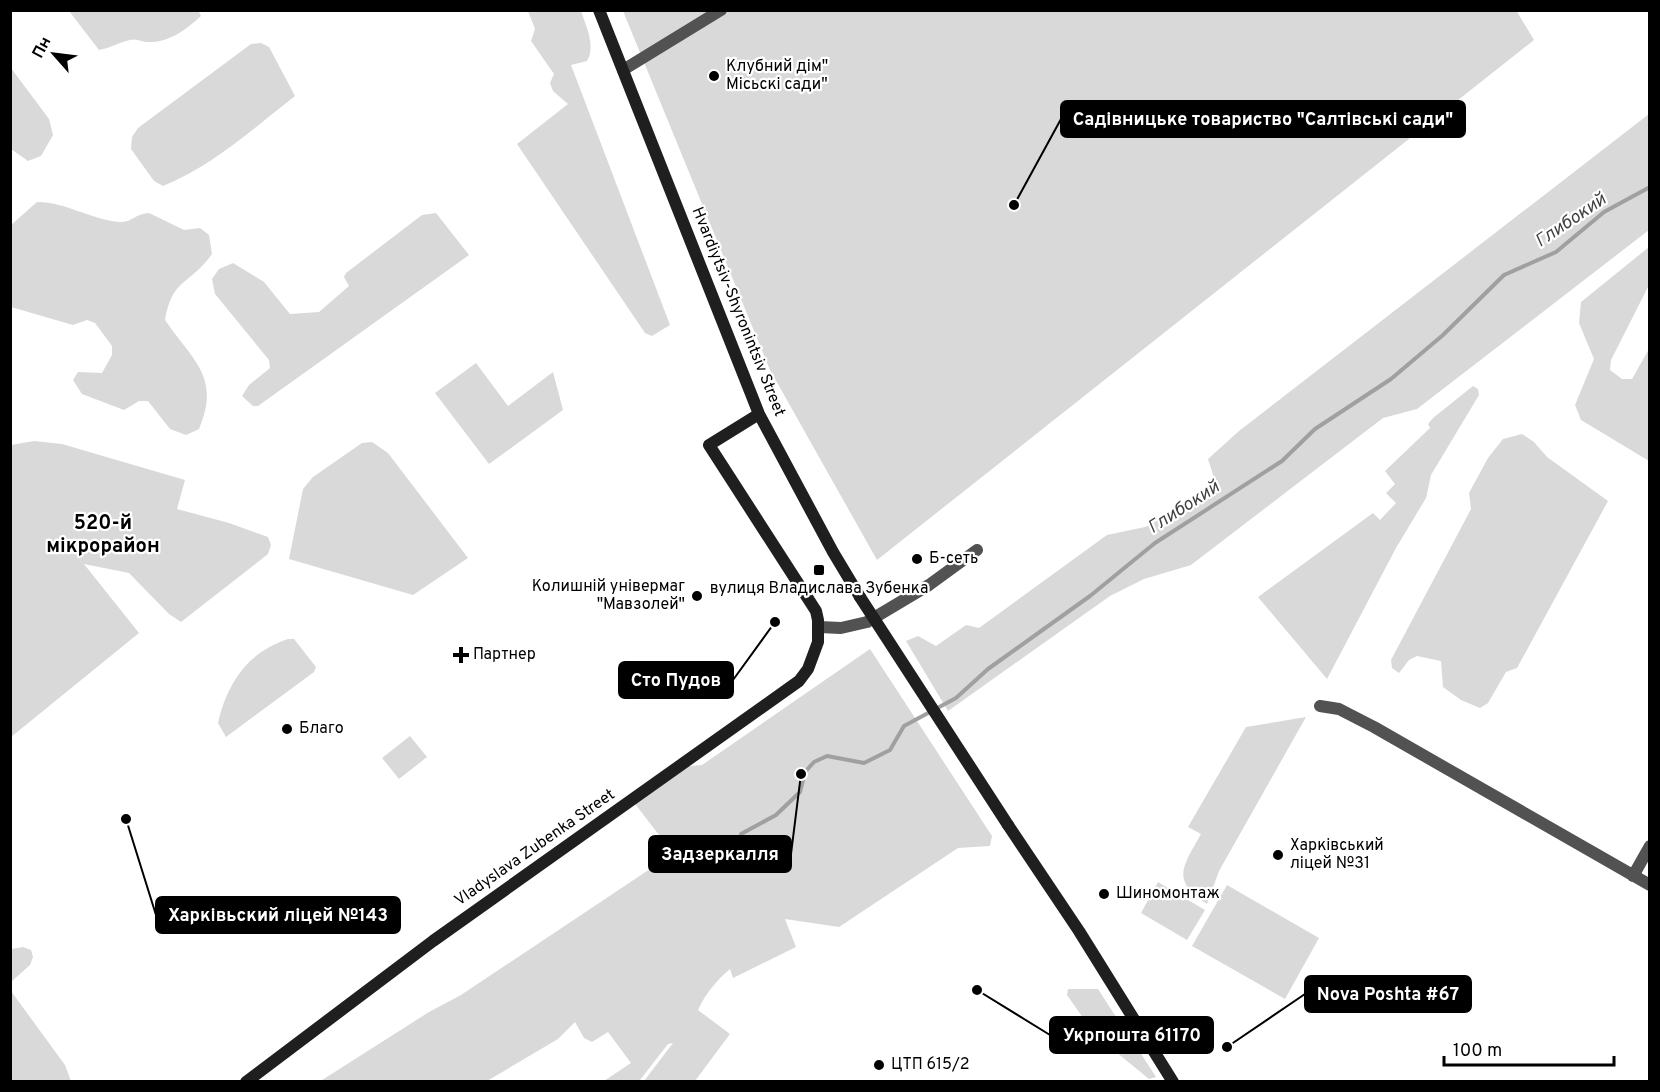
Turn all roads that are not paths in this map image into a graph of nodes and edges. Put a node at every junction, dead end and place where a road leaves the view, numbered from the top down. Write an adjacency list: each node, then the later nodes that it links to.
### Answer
1 (599, 10): 3 (main road, Hvardiytsiv-Shyronintsiv Street)
2 (721, 10): 3 (street)
3 (623, 70): 4 (main road, Hvardiytsiv-Shyronintsiv Street)
4 (759, 414): 6 (main road); 12 (main road, Hvardiytsiv-Shyronintsiv Street, bridge)
5 (976, 550): 6 (street)
6 (819, 627): 11 (main road, Vladyslava Zubenka Street)
7 (1320, 706): 9 (street)
8 (1650, 846): 9 (street)
9 (1633, 876): 10 (street)
10 (1650, 885)
11 (246, 1082)
12 (1173, 1082)

